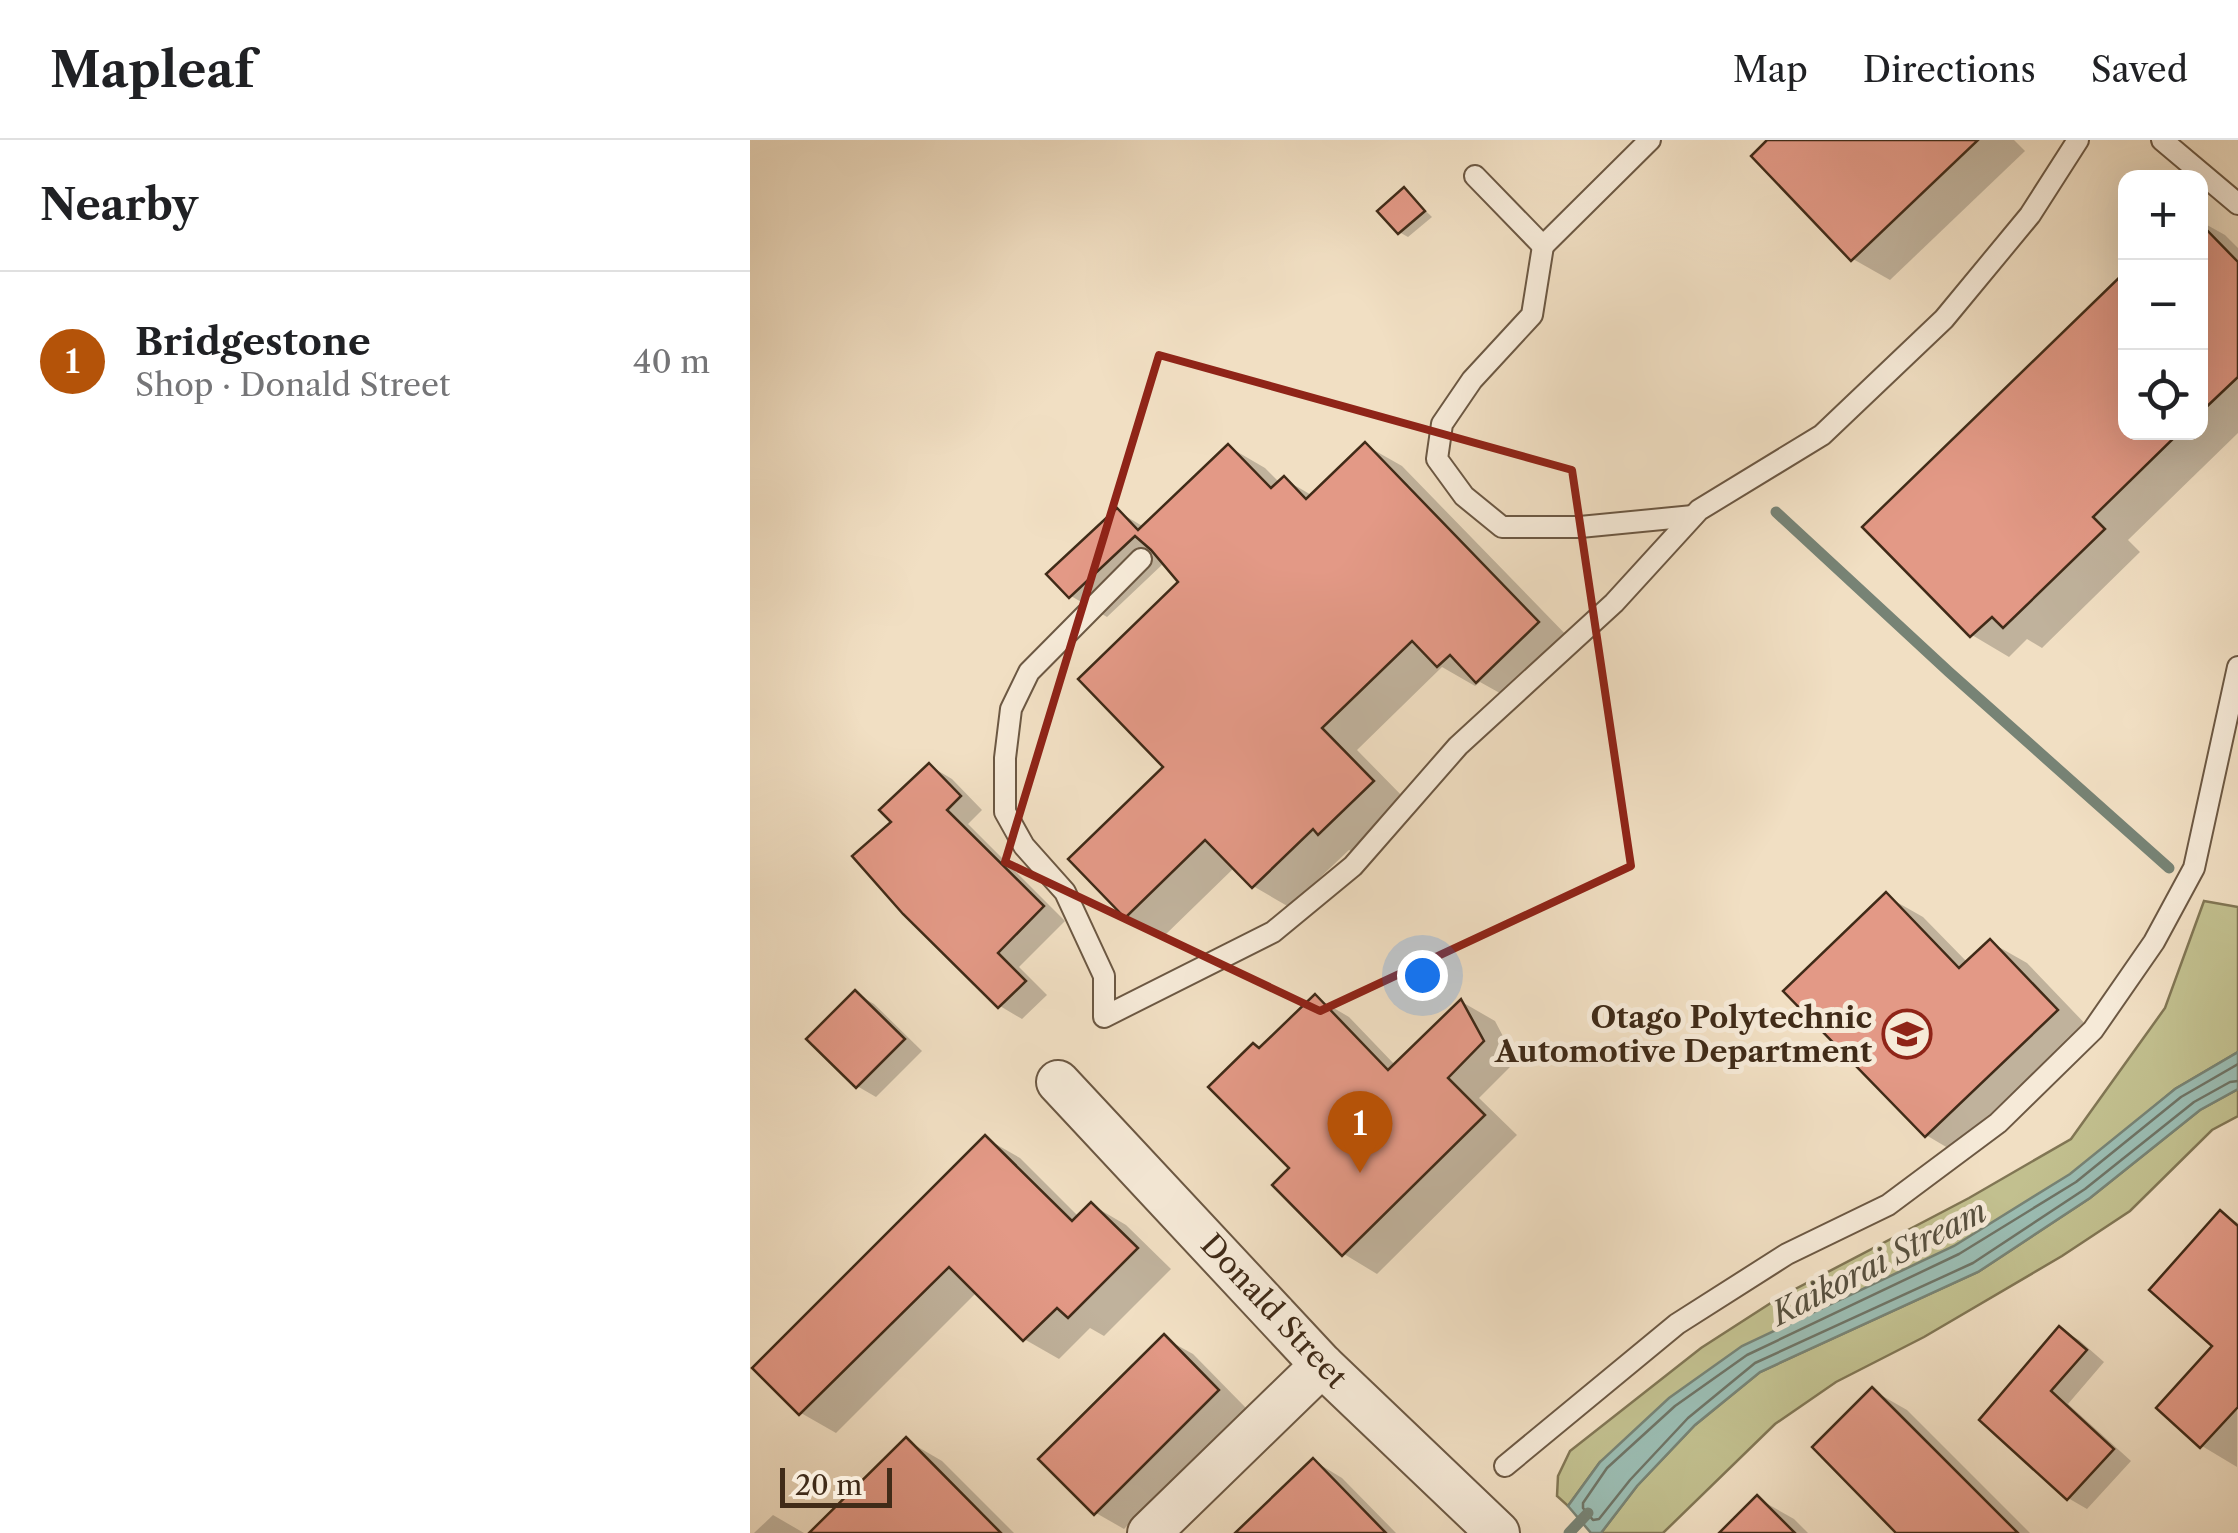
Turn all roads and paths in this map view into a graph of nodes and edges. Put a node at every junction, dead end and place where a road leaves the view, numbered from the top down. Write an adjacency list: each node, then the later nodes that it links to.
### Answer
1 (1650, 140): 6 (lane)
2 (2078, 140): 7 (lane)
3 (2162, 140): 5 (lane)
4 (1474, 176): 6 (lane)
5 (2238, 204)
6 (1543, 246): 7 (lane)
7 (1693, 516): 8 (lane)
8 (1140, 559)
9 (2238, 667): 12 (lane)
10 (1058, 1082): 11 (street, Donald Street)
11 (1322, 1365): 13 (street, Donald Street); 14 (street)
12 (1506, 1466)
13 (1489, 1524)
14 (1149, 1533)

